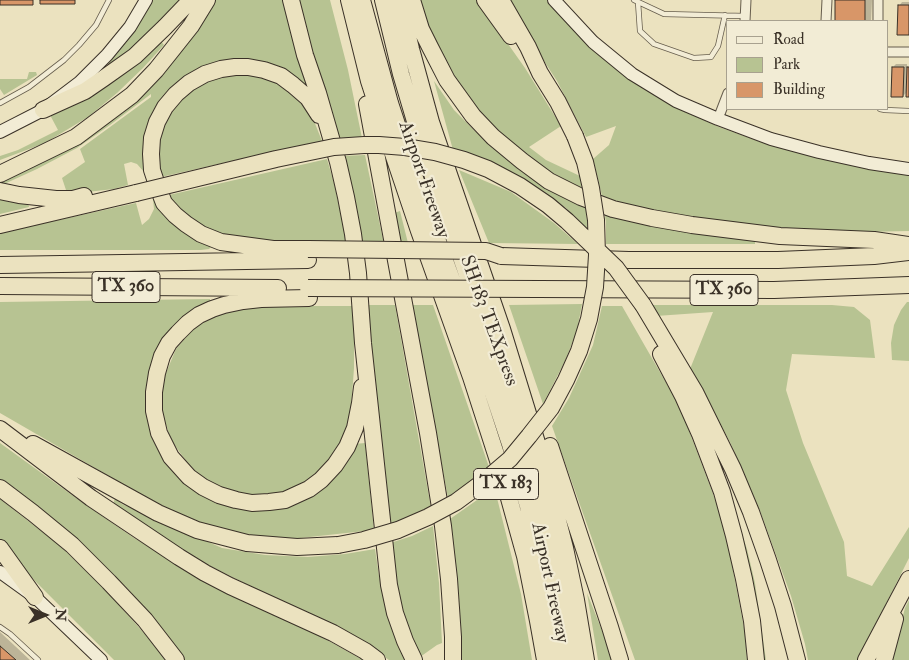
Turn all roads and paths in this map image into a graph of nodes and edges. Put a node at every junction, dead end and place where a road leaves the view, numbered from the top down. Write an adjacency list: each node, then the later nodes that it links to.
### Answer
1 (109, 0): 27 (lane)
2 (146, 0): 28 (main road)
3 (191, 0): 28 (highway)
4 (207, 0): 35 (highway)
5 (291, 0): 33 (highway)
6 (349, 0): 22 (highway, Airport Freeway / TX 183)
7 (362, 0): 63 (highway, SH 183 TEXpress)
8 (383, 0): 64 (highway, SH 183 TEXpress)
9 (399, 0): 46 (highway, Airport Freeway / TX 183)
10 (412, 0): 39 (highway)
11 (485, 0): 25 (highway)
12 (501, 0): 25 (highway)
13 (554, 0): 31 (main road)
14 (746, 0): 19 (street)
15 (827, 0): 20 (street)
16 (878, 0): 21 (street)
17 (636, 1): 18 (lane); 18 (lane)
18 (725, 16): 19 (lane)
19 (745, 19)
20 (826, 20)
21 (878, 20)
22 (353, 21): 61 (highway); 62 (highway, Airport Freeway / TX 183)
23 (889, 52): 24 (street)
24 (909, 52)
25 (540, 73): 49 (highway, bridge)
26 (726, 98): 31 (street)
27 (0, 103)
28 (43, 110): 32 (main road)
29 (885, 110): 30 (lane)
30 (909, 111)
31 (718, 119): 34 (main road)
32 (0, 132)
33 (329, 132): 41 (highway); 47 (highway)
34 (909, 169)
35 (0, 174)
36 (0, 191): 37 (highway)
37 (110, 199): 38 (highway); 48 (highway, bridge)
38 (0, 226)
39 (909, 245)
40 (909, 252): 41 (highway, TX 360)
41 (308, 255): 42 (highway, TX 360)
42 (0, 265)
43 (909, 285): 45 (highway, TX 360, bridge)
44 (0, 286): 45 (highway, TX 360)
45 (308, 293): 47 (highway)
46 (502, 329): 65 (highway, Airport Freeway / TX 183); 66 (highway)
47 (363, 343): 60 (highway)
48 (672, 362): 67 (highway); 68 (highway)
49 (0, 427): 59 (highway)
50 (0, 488): 58 (highway)
51 (0, 548): 54 (highway)
52 (0, 572): 54 (main road)
53 (906, 586): 69 (highway); 70 (highway)
54 (35, 597): 57 (main road)
55 (0, 627): 56 (lane)
56 (38, 660)
57 (101, 660)
58 (176, 660)
59 (377, 660)
60 (414, 660)
61 (453, 660)
62 (545, 660)
63 (560, 660)
64 (574, 660)
65 (586, 660)
66 (620, 660)
67 (756, 660)
68 (797, 660)
69 (866, 660)
70 (884, 660)

